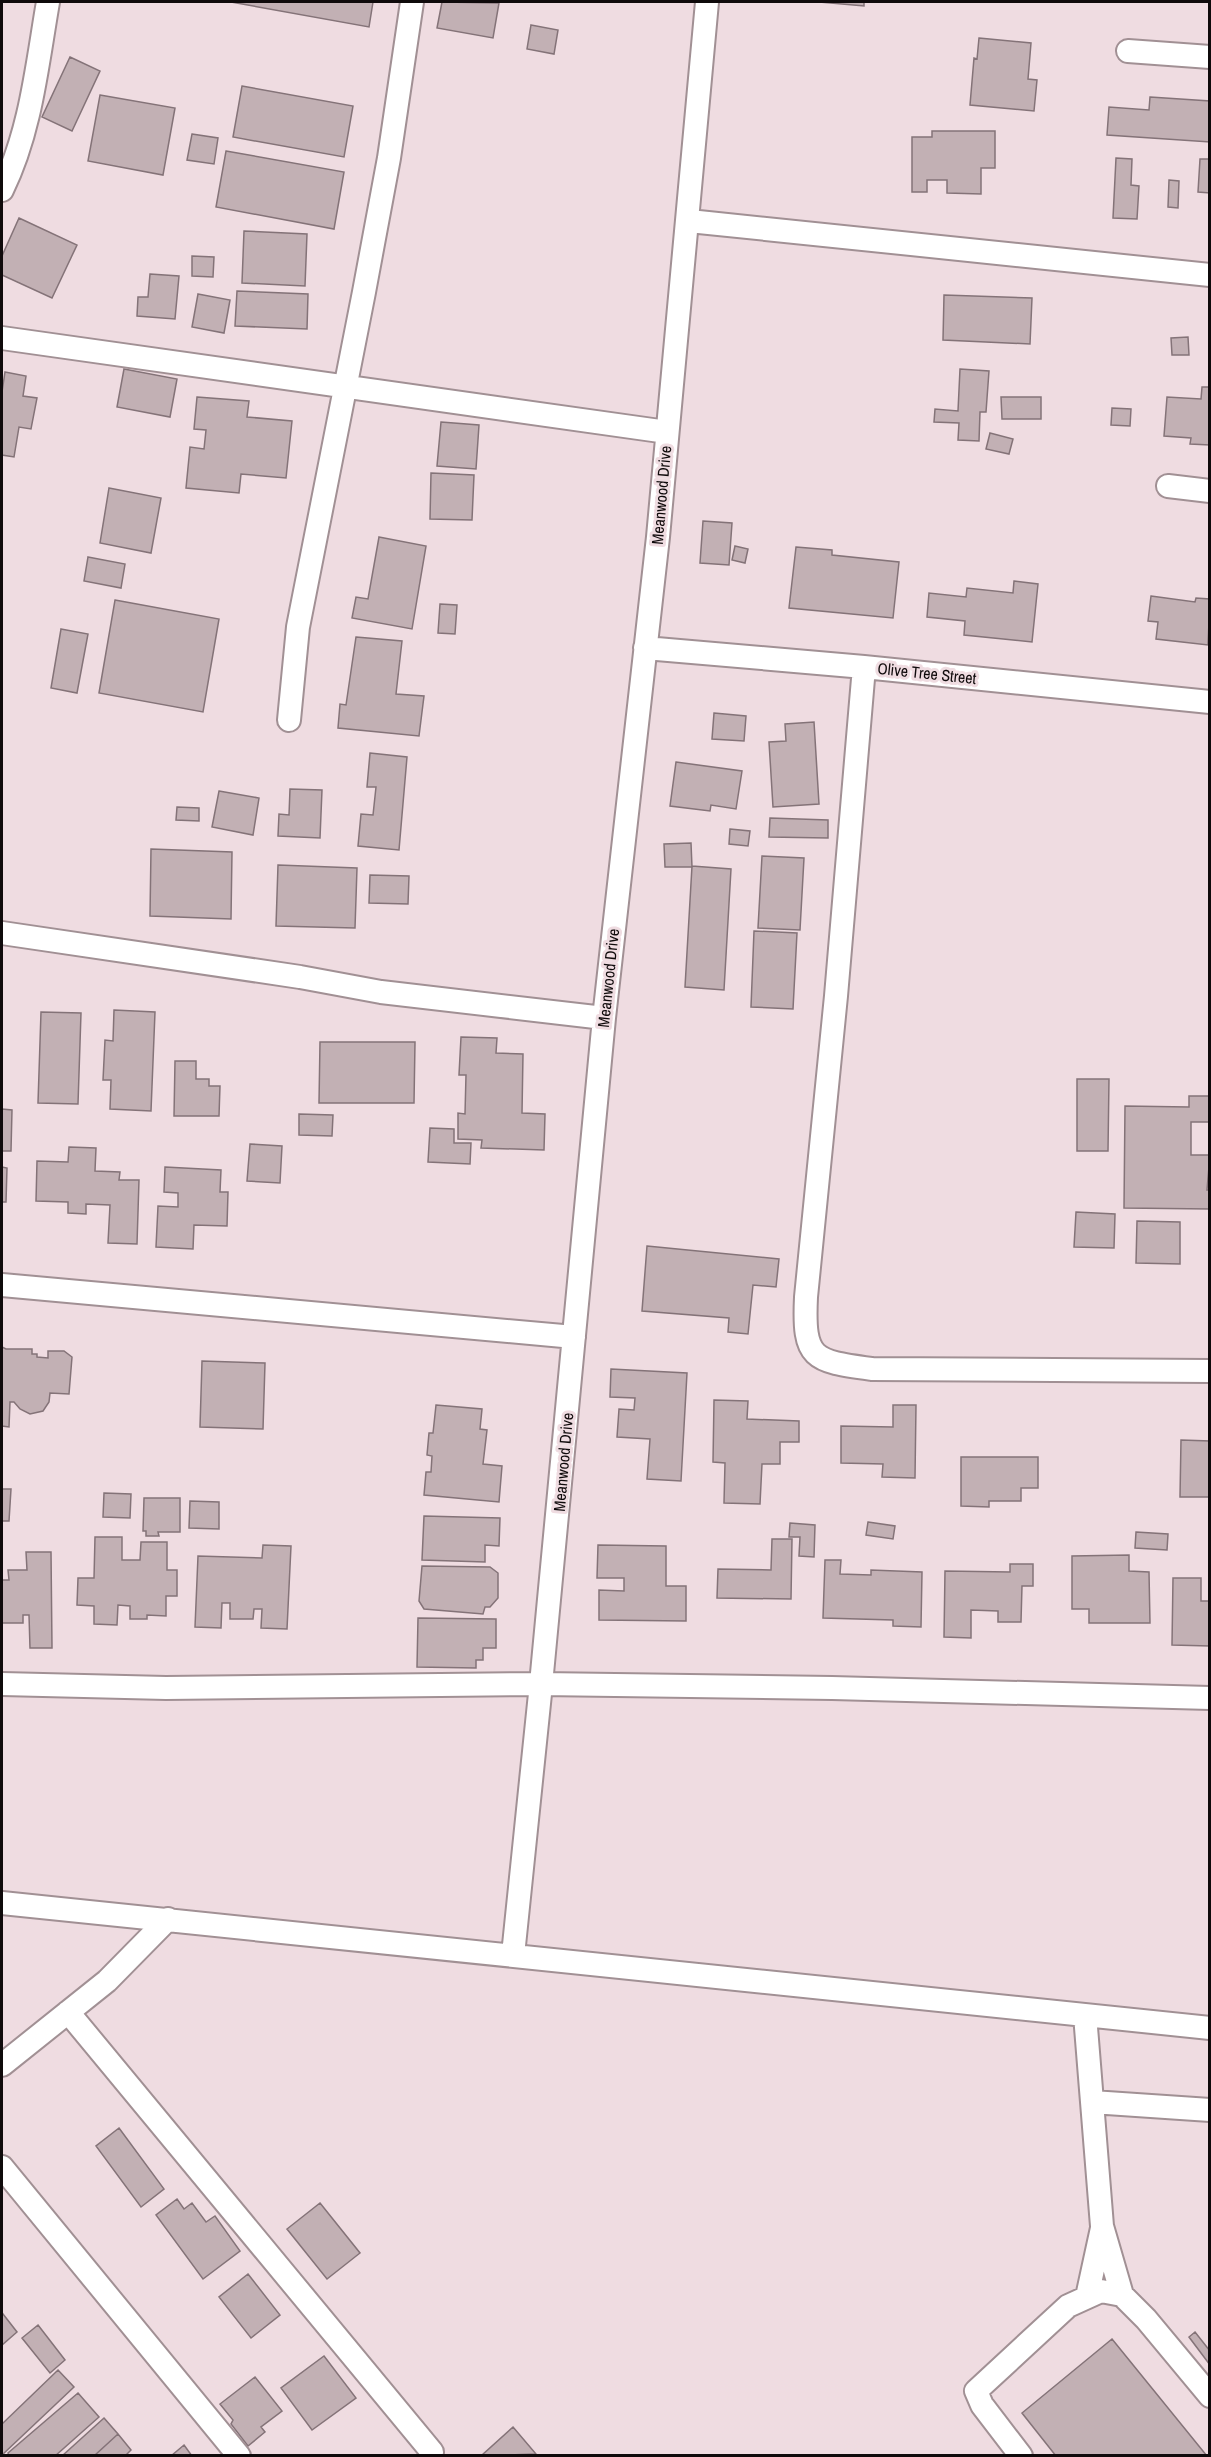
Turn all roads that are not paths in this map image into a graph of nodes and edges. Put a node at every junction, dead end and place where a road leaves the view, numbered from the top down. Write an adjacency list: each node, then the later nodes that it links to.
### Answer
1 (48, 2): 6 (street)
2 (412, 2): 10 (street)
3 (707, 2): 7 (street, Meanwood Drive)
4 (1128, 51): 5 (street)
5 (1209, 57)
6 (2, 190)
7 (689, 221): 8 (street); 11 (street, Meanwood Drive)
8 (1209, 276)
9 (2, 338): 10 (street)
10 (345, 387): 11 (street); 17 (street)
11 (667, 432): 14 (street, Meanwood Drive)
12 (1168, 486): 13 (street)
13 (1209, 491)
14 (645, 648): 15 (street, Olive Tree Street); 19 (street, Meanwood Drive)
15 (864, 667): 16 (street, Olive Tree Street); 22 (street)
16 (1209, 702)
17 (289, 720)
18 (2, 933): 19 (street)
19 (604, 1018): 21 (street, Meanwood Drive)
20 (2, 1285): 21 (street)
21 (574, 1337): 24 (street, Meanwood Drive)
22 (1209, 1371)
23 (2, 1684): 24 (street)
24 (541, 1684): 25 (street); 28 (street, Meanwood Drive)
25 (1209, 1698)
26 (2, 1903): 27 (street)
27 (168, 1919): 28 (street); 29 (street)
28 (513, 1954): 30 (street)
29 (68, 2012): 32 (street); 40 (street)
30 (1085, 2015): 31 (street); 33 (street)
31 (1209, 2028)
32 (2, 2065)
33 (1092, 2102): 34 (street); 36 (street)
34 (1209, 2110)
35 (2, 2167): 41 (street)
36 (1102, 2226): 37 (street); 38 (street)
37 (1122, 2295): 38 (street); 39 (street)
38 (1087, 2297): 42 (street)
39 (1209, 2396)
40 (432, 2452)
41 (238, 2456)
42 (1021, 2456)

